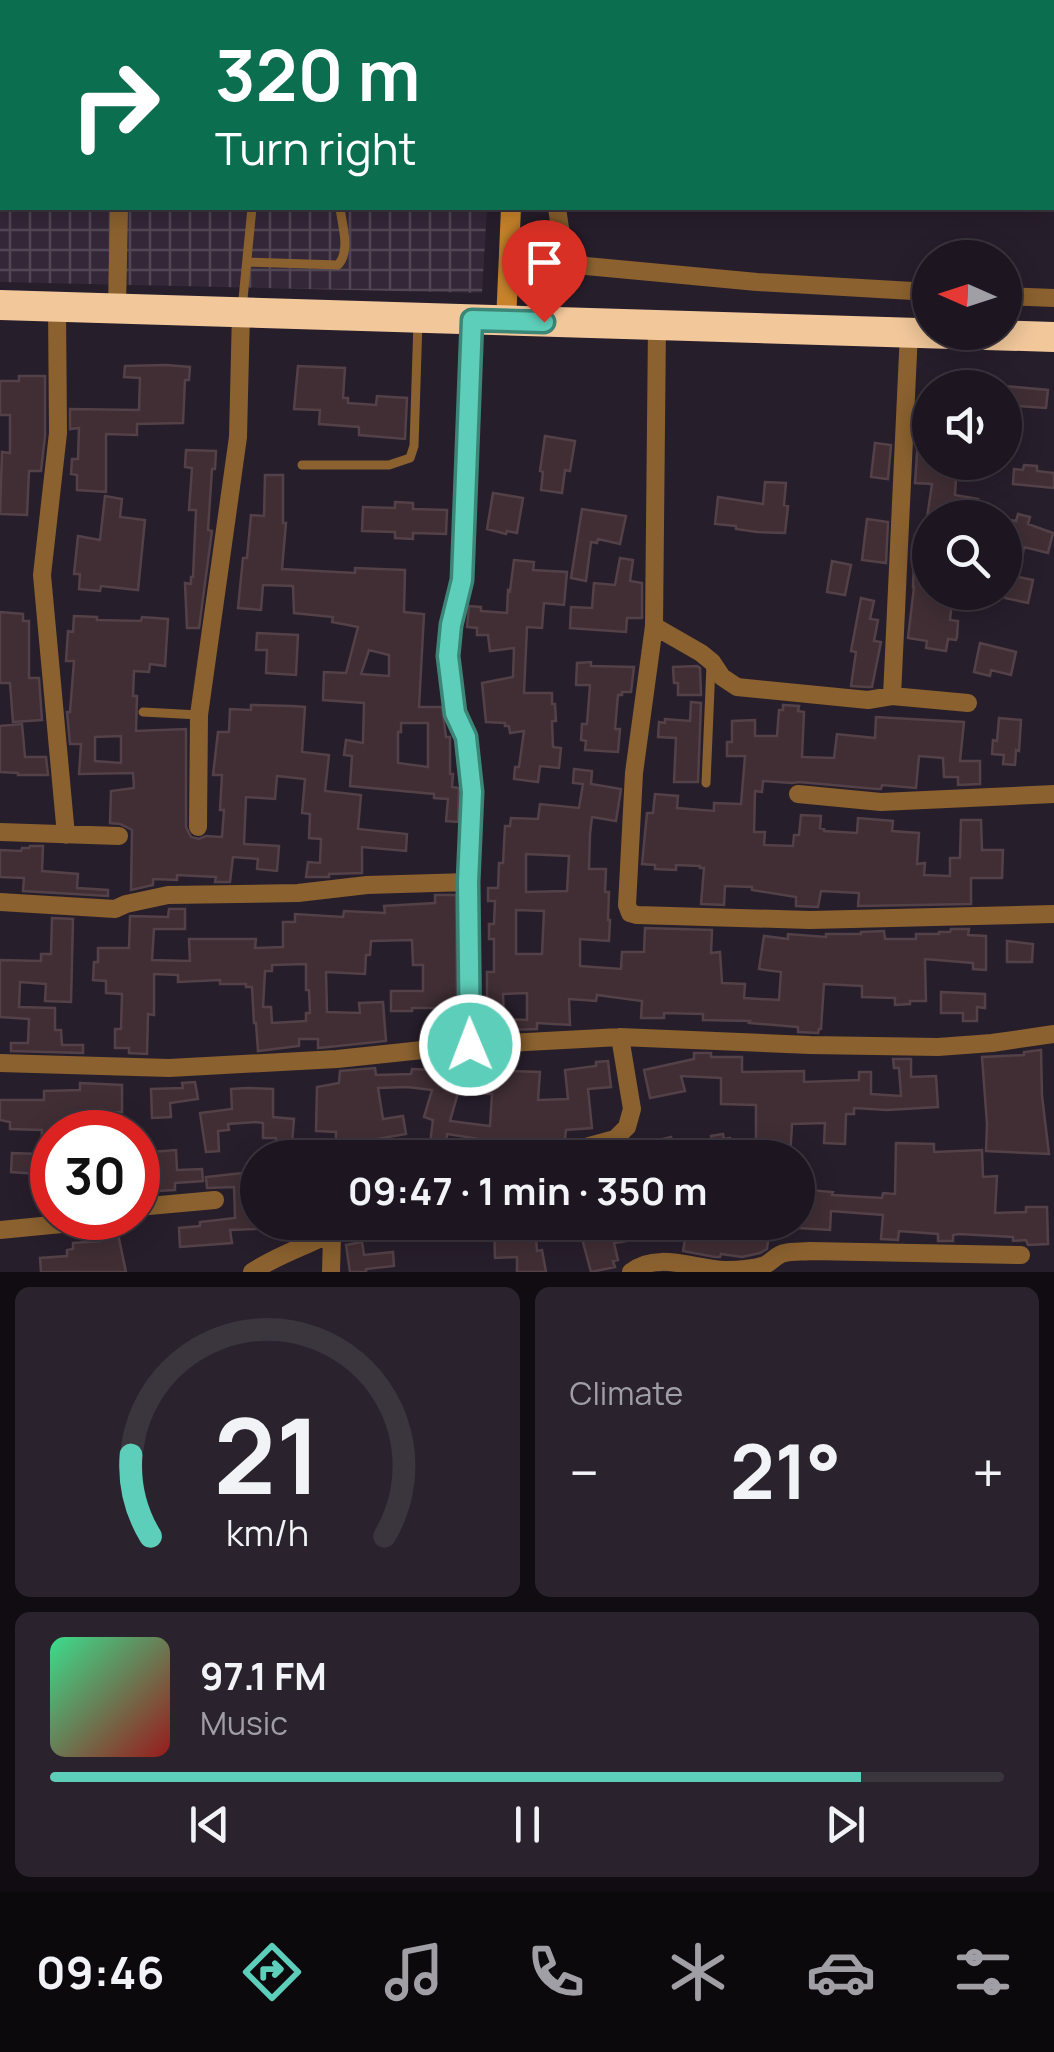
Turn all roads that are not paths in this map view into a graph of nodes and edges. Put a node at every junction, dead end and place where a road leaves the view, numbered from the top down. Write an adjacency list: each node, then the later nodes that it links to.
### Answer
1 (119, 210): 12 (street)
2 (252, 210): 6 (lane)
3 (340, 210): 6 (lane)
4 (511, 210): 16 (street)
5 (557, 210): 7 (street)
6 (247, 262): 13 (lane)
7 (912, 291)
8 (1022, 297): 9 (street)
9 (1054, 298)
10 (0, 305): 11 (highway)
11 (57, 306): 12 (highway); 32 (street)
12 (118, 308): 13 (highway)
13 (241, 312): 14 (highway); 26 (street)
14 (418, 318): 15 (highway); 20 (lane)
15 (472, 320): 16 (highway); 34 (street)
16 (506, 322): 17 (highway)
17 (657, 325): 18 (highway); 21 (street)
18 (909, 332): 19 (highway); 23 (street)
19 (1054, 336)
20 (302, 465)
21 (654, 626): 22 (street); 36 (street)
22 (712, 662): 23 (street); 27 (lane)
23 (892, 696): 24 (street)
24 (968, 702)
25 (144, 712): 26 (lane)
26 (199, 714): 30 (street)
27 (706, 784)
28 (798, 794): 29 (street)
29 (1054, 794)
30 (198, 827)
31 (0, 832): 32 (street)
32 (66, 835): 33 (street)
33 (118, 836)
34 (468, 882): 35 (street); 39 (street)
35 (0, 902)
36 (1054, 914)
37 (1054, 1034): 38 (street)
38 (620, 1037): 39 (street); 41 (street)
39 (470, 1045): 40 (street)
40 (0, 1063)
41 (611, 1140)
42 (215, 1200): 43 (street)
43 (160, 1204)
44 (30, 1228): 45 (street)
45 (0, 1230)
46 (318, 1240): 49 (street)
47 (332, 1240): 50 (street)
48 (1021, 1255): 51 (street)
49 (252, 1272)
50 (332, 1272)
51 (631, 1272)

